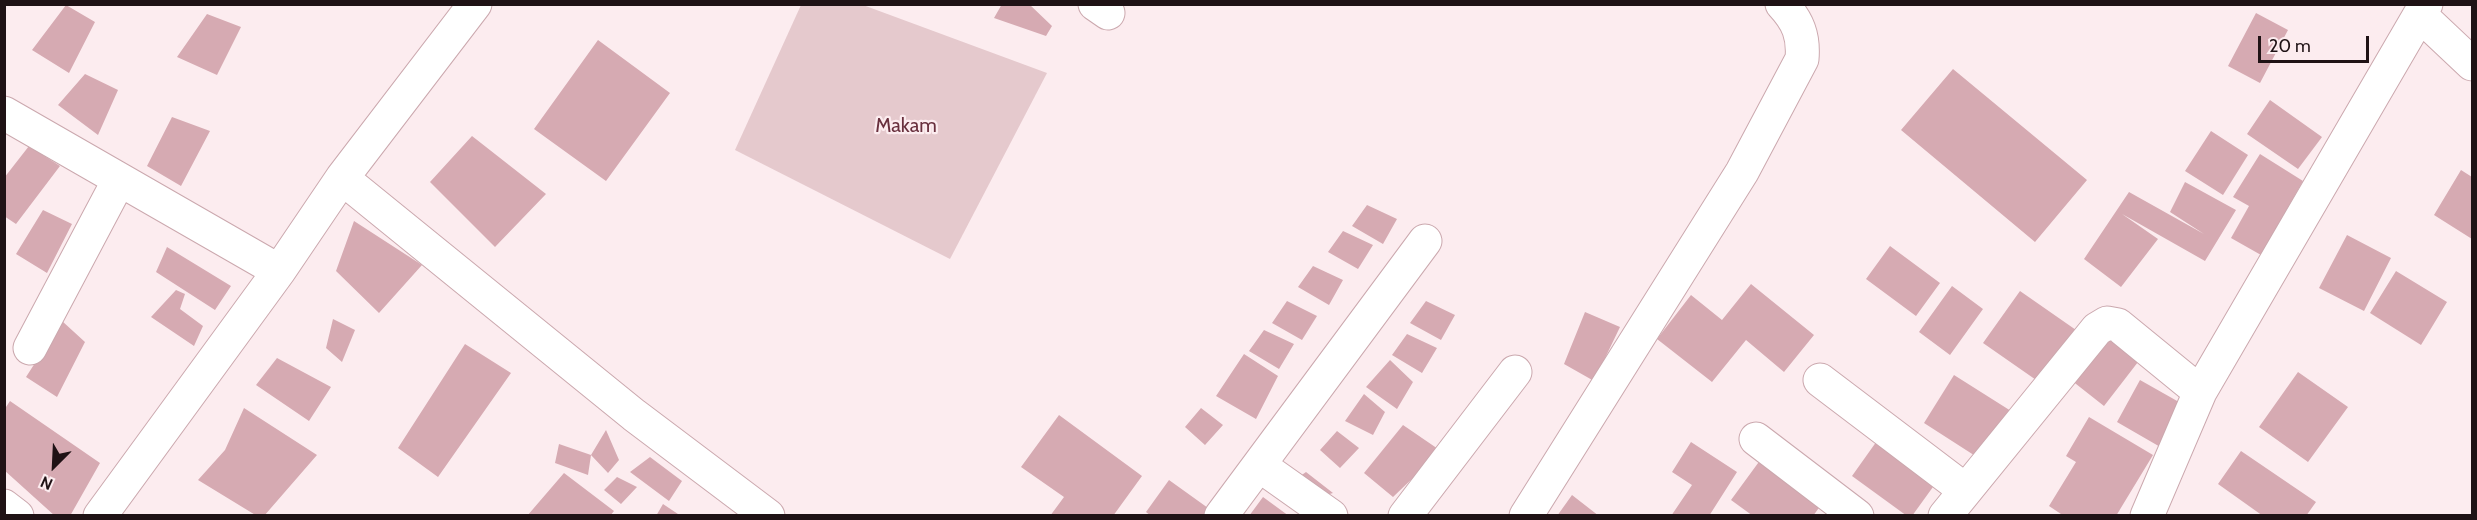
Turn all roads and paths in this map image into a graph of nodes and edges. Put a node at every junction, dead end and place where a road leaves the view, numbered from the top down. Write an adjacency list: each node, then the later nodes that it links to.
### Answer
1 (475, 4): 6 (street)
2 (1782, 4): 24 (street)
3 (2423, 10): 4 (street); 13 (street)
4 (2472, 64)
5 (4, 112): 7 (street)
6 (342, 178): 9 (street); 20 (street)
7 (118, 180): 9 (street); 10 (street)
8 (1425, 241): 15 (street)
9 (279, 270): 19 (street)
10 (30, 348)
11 (1515, 372): 23 (street)
12 (1820, 380): 16 (street)
13 (2200, 392): 16 (street); 27 (street)
14 (1756, 439): 25 (street)
15 (1259, 465): 21 (street); 22 (street)
16 (1965, 490): 26 (street)
17 (4, 506): 18 (street)
18 (17, 516)
19 (100, 516)
20 (768, 516)
21 (1221, 516)
22 (1331, 516)
23 (1405, 516)
24 (1526, 516)
25 (1857, 516)
26 (1944, 516)
27 (2147, 516)

